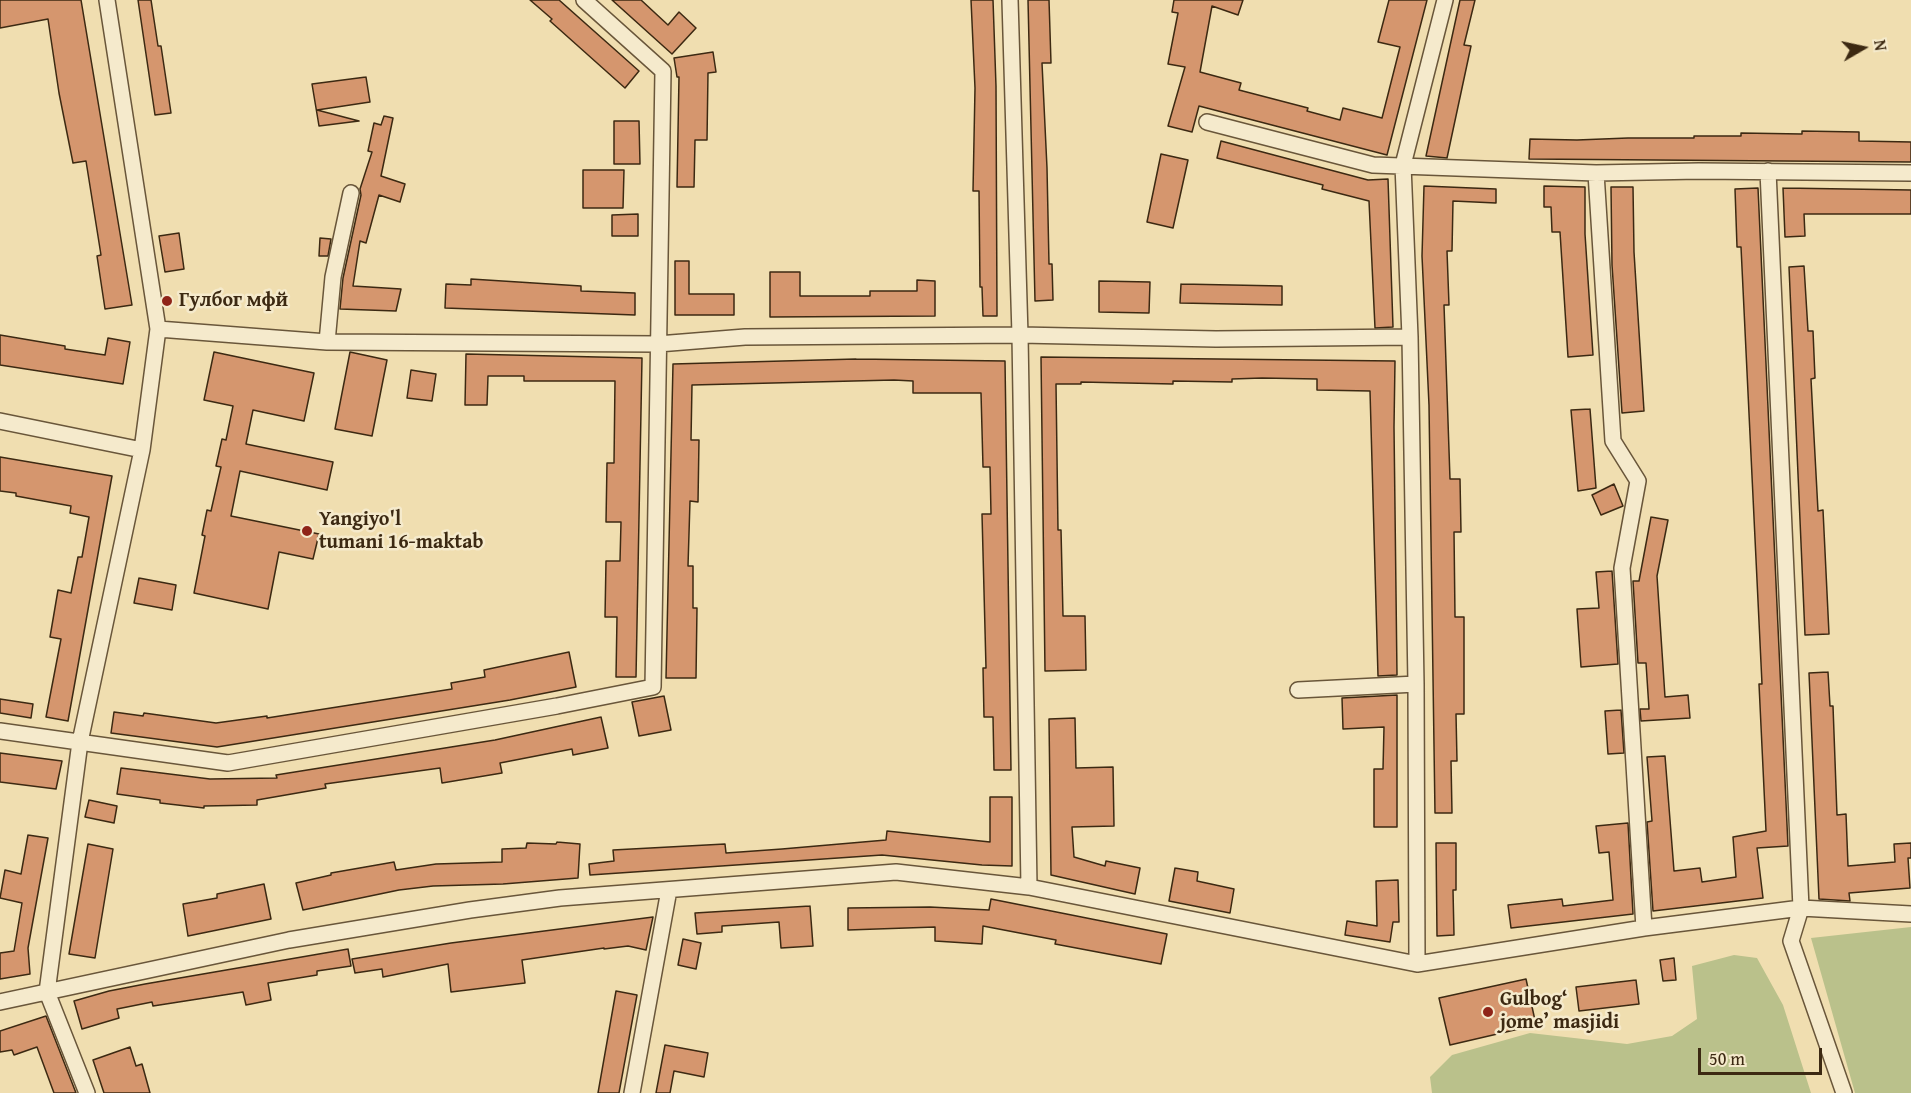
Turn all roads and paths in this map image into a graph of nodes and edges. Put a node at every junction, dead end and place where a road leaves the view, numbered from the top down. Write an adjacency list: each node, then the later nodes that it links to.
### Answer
1 (107, 0): 11 (street)
2 (584, 0): 15 (street)
3 (1010, 0): 12 (street)
4 (1445, 0): 6 (street)
5 (1207, 122): 6 (street)
6 (1403, 165): 8 (street); 13 (street)
7 (1767, 171): 8 (street); 9 (street); 24 (street)
8 (1596, 173): 26 (street)
9 (1911, 173)
10 (351, 193): 14 (street)
11 (158, 329): 14 (street); 17 (street)
12 (1020, 335): 13 (street); 15 (street); 22 (street)
13 (1410, 337): 18 (street)
14 (327, 342): 15 (street)
15 (658, 344): 21 (street)
16 (0, 421): 17 (street)
17 (142, 450): 21 (street)
18 (1416, 684): 19 (street); 27 (street)
19 (1299, 690)
20 (0, 731): 21 (street)
21 (80, 742): 28 (street)
22 (1029, 887): 23 (street); 27 (street)
23 (669, 890): 28 (street); 31 (street)
24 (1801, 908): 25 (street); 26 (street); 32 (street)
25 (1911, 914)
26 (1644, 928): 27 (street)
27 (1417, 964)
28 (47, 992): 29 (street); 30 (street)
29 (0, 1002)
30 (87, 1093)
31 (632, 1093)
32 (1844, 1093)

